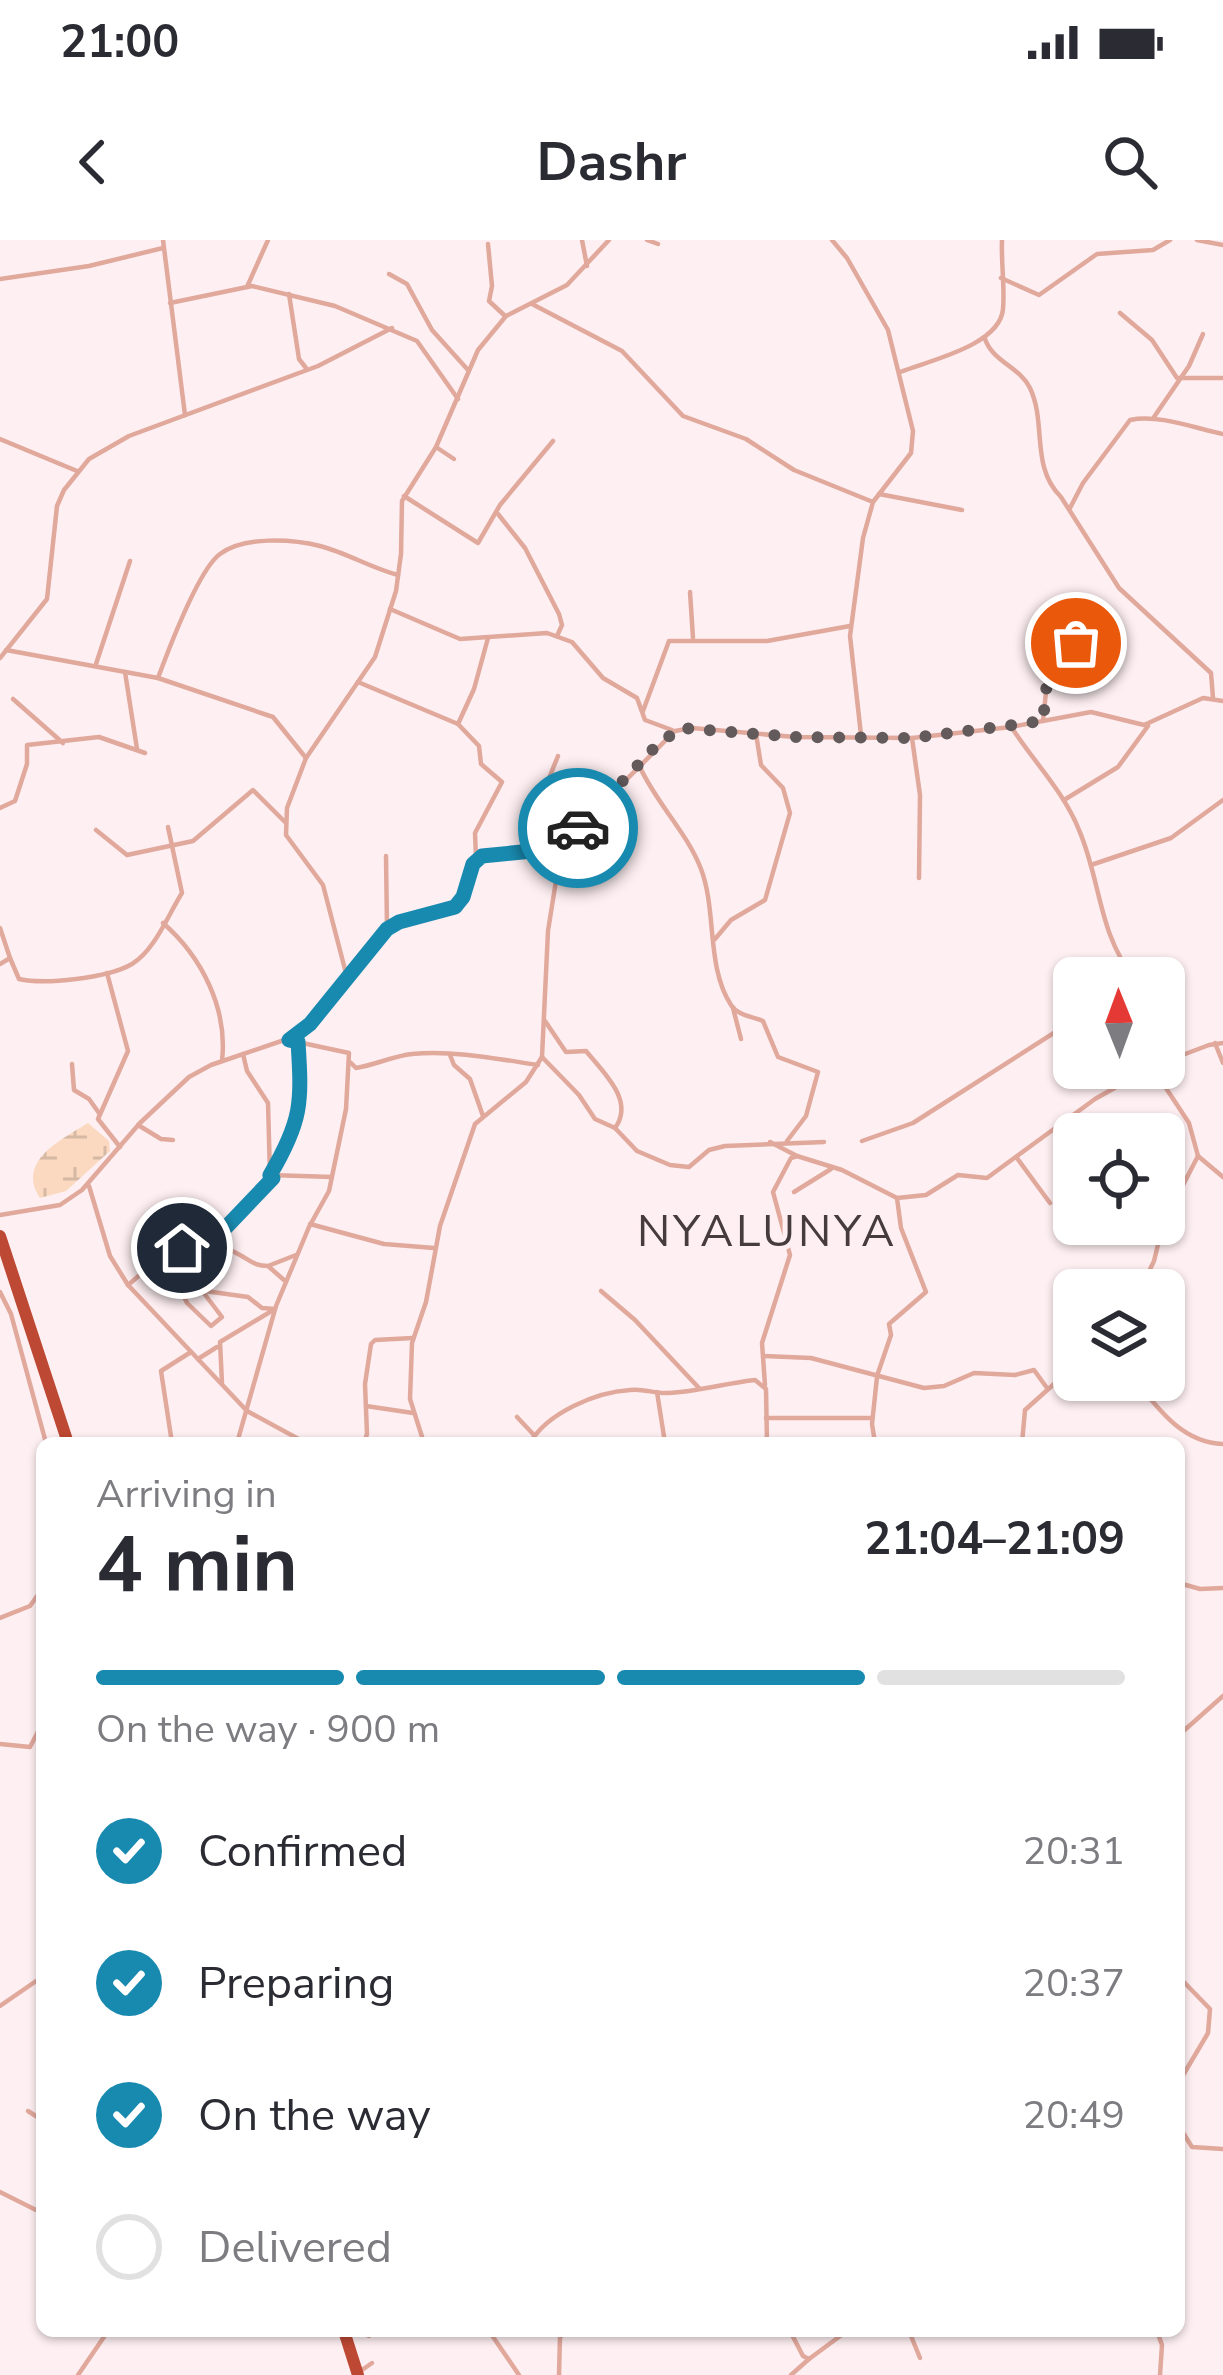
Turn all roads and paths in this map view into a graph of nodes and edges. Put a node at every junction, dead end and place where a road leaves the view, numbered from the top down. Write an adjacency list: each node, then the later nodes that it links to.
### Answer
1 (268, 240): 17 (street)
2 (582, 240): 13 (street)
3 (609, 240): 13 (street)
4 (647, 240): 11 (street)
5 (832, 240): 30 (street)
6 (1002, 240): 15 (street)
7 (1170, 240): 15 (street)
8 (1197, 240): 12 (street)
9 (163, 244): 16 (street); 19 (street)
10 (488, 244): 22 (street)
11 (658, 244)
12 (1223, 245)
13 (587, 266): 20 (street)
14 (389, 274): 24 (street)
15 (1001, 278): 26 (street)
16 (0, 279)
17 (247, 287): 18 (street); 19 (street)
18 (289, 294): 23 (street); 28 (street)
19 (170, 303): 34 (street)
20 (532, 304): 22 (street); 44 (street)
21 (1120, 314): 31 (street)
22 (506, 316): 29 (street)
23 (392, 328): 27 (street); 28 (street)
24 (432, 330): 27 (street); 29 (street)
25 (1203, 334): 31 (street)
26 (986, 339): 30 (street); 47 (street)
27 (417, 341): 33 (street)
28 (306, 368): 34 (street)
29 (469, 370): 33 (street)
30 (900, 372): 42 (street)
31 (1178, 378): 32 (street); 35 (street)
32 (1223, 378)
33 (458, 400): 39 (street)
34 (185, 415): 41 (street)
35 (1154, 417): 36 (street); 47 (street)
36 (1223, 434)
37 (0, 439): 41 (street)
38 (553, 441): 46 (street)
39 (436, 447): 40 (street); 43 (street)
40 (454, 459)
41 (77, 471): 57 (street)
42 (878, 494): 44 (street); 45 (street)
43 (404, 496): 46 (street); 49 (street)
44 (873, 502): 52 (street)
45 (962, 510)
46 (498, 514): 53 (street)
47 (1071, 517): 63 (street)
48 (130, 561): 59 (street)
49 (398, 575): 51 (street); 61 (street)
50 (690, 592): 55 (street)
51 (390, 609): 54 (street); 62 (street)
52 (850, 626): 55 (street); 73 (street)
53 (557, 637): 54 (street); 66 (street)
54 (488, 638): 68 (street)
55 (693, 638): 66 (street)
56 (1076, 643): 67 (street)
57 (6, 650): 58 (street); 59 (street)
58 (0, 658)
59 (96, 664): 60 (street)
60 (124, 670): 61 (street); 76 (street)
61 (158, 678): 79 (street)
62 (358, 682): 68 (street); 79 (street)
63 (1213, 698): 65 (street); 69 (street)
64 (13, 699): 75 (street)
65 (1223, 701)
66 (643, 712): 71 (street)
67 (1043, 721): 69 (street); 70 (street)
68 (458, 724): 91 (street)
69 (1149, 724): 81 (street)
70 (1011, 728): 74 (street); 81 (street)
71 (675, 731): 72 (street); 80 (street)
72 (756, 734): 73 (street); 97 (street)
73 (861, 735): 74 (street)
74 (912, 738): 93 (street)
75 (63, 743): 76 (street); 83 (street)
76 (137, 749): 77 (street)
77 (145, 753)
78 (558, 756): 89 (street)
79 (306, 758): 84 (street)
80 (639, 765): 87 (street); 97 (street)
81 (1064, 800): 92 (street)
82 (1223, 800): 92 (street)
83 (0, 808)
84 (285, 822): 88 (street); 102 (street)
85 (168, 827): 88 (street)
86 (96, 830): 88 (street)
87 (563, 839): 89 (street); 104 (street)
88 (173, 847): 94 (street)
89 (549, 847): 91 (street)
90 (386, 856): 96 (street)
91 (476, 859): 96 (street)
92 (1091, 866): 98 (street)
93 (919, 878)
94 (163, 923): 101 (street); 115 (street)
95 (0, 928): 99 (street)
96 (387, 929): 102 (street)
97 (715, 939): 103 (street)
98 (1121, 957)
99 (10, 958): 100 (street); 101 (street)
100 (0, 964)
101 (106, 972): 122 (street)
102 (348, 981): 107 (street)
103 (733, 1008): 106 (street); 127 (street)
104 (544, 1021): 114 (street); 125 (street)
105 (1053, 1034): 128 (street)
106 (741, 1039)
107 (289, 1040): 108 (street); 111 (street)
108 (298, 1042): 118 (street); 136 (street)
109 (1214, 1043): 110 (street); 113 (street); 116 (street)
110 (1223, 1043)
111 (243, 1053): 115 (street); 136 (street)
112 (450, 1055): 118 (street); 119 (street); 123 (street)
113 (1185, 1055)
114 (542, 1057): 119 (street); 125 (street)
115 (222, 1062): 124 (street)
116 (1223, 1063)
117 (72, 1064): 122 (street)
118 (351, 1064): 137 (street)
119 (538, 1065): 123 (street)
120 (1113, 1089): 134 (street)
121 (1167, 1089): 133 (street)
122 (99, 1113): 131 (street)
123 (483, 1116): 148 (street)
124 (138, 1125): 126 (street); 131 (street)
125 (615, 1129): 129 (street)
126 (173, 1140)
127 (788, 1141): 129 (street); 130 (street)
128 (862, 1141)
129 (770, 1142): 132 (street)
130 (824, 1142)
131 (120, 1147): 140 (street)
132 (797, 1156): 135 (street); 166 (street)
133 (1198, 1156): 138 (street); 139 (street)
134 (1017, 1158): 142 (street); 143 (street)
135 (831, 1169): 141 (street); 142 (street)
136 (271, 1176): 137 (street); 147 (street)
137 (332, 1177): 145 (street)
138 (1223, 1178)
139 (1185, 1182)
140 (88, 1185): 144 (street); 157 (street)
141 (794, 1192)
142 (898, 1198): 168 (street)
143 (1050, 1203)
144 (0, 1215)
145 (310, 1224): 148 (street); 150 (street)
146 (0, 1236): 184 (highway)
147 (211, 1243): 152 (street); 153 (street)
148 (436, 1248): 163 (street)
149 (190, 1253): 151 (street)
150 (298, 1254): 153 (street); 156 (street)
151 (172, 1258): 152 (street); 154 (street)
152 (157, 1260): 155 (street); 157 (street)
153 (268, 1266): 156 (street)
154 (184, 1267)
155 (175, 1279): 158 (street); 162 (street)
156 (286, 1282): 161 (street)
157 (128, 1285): 165 (street)
158 (198, 1290): 161 (street); 162 (street)
159 (601, 1291): 172 (street)
160 (0, 1292): 183 (street)
161 (275, 1309): 164 (street); 177 (street)
162 (211, 1326): 164 (street)
163 (413, 1338): 176 (street); 178 (street)
164 (222, 1341): 167 (street); 171 (street)
165 (191, 1352): 167 (street); 185 (street)
166 (764, 1356): 168 (street); 170 (street)
167 (198, 1359): 171 (street)
168 (878, 1375): 173 (street); 181 (street)
169 (1053, 1383): 173 (street)
170 (765, 1386): 172 (street); 180 (street)
171 (221, 1387): 177 (street)
172 (699, 1388): 174 (street)
173 (1047, 1388): 193 (street)
174 (657, 1392): 182 (street); 190 (street)
175 (1153, 1401): 194 (street)
176 (366, 1406): 178 (street); 188 (street)
177 (247, 1411): 186 (street); 187 (street)
178 (412, 1413): 189 (street)
179 (518, 1417): 182 (street)
180 (766, 1418): 181 (street); 191 (street)
181 (872, 1418): 192 (street)
182 (535, 1435)
183 (44, 1437)
184 (66, 1437)
185 (171, 1437)
186 (239, 1437)
187 (295, 1437)
188 (364, 1437)
189 (422, 1437)
190 (664, 1437)
191 (767, 1437)
192 (874, 1437)
193 (1023, 1437)
194 (1223, 1444)
195 (1185, 1584): 196 (street)
196 (1223, 1588)
197 (36, 1598): 198 (street)
198 (0, 1618)
199 (1223, 1696): 200 (street)
200 (1185, 1730)
201 (36, 1736): 202 (street)
202 (0, 1744)
203 (36, 1981): 205 (street)
204 (1185, 1983): 206 (street)
205 (0, 2006)
206 (1185, 2072)
207 (28, 2111): 208 (street)
208 (36, 2116)
209 (1185, 2136): 210 (street)
210 (1223, 2149)
211 (0, 2192): 212 (street)
212 (36, 2210)
213 (105, 2337): 225 (street)
214 (346, 2337): 224 (highway)
215 (493, 2337): 226 (street)
216 (560, 2337): 227 (street)
217 (793, 2337): 222 (street)
218 (839, 2337): 222 (street)
219 (911, 2337): 221 (street)
220 (1159, 2337): 229 (street)
221 (920, 2358)
222 (809, 2359): 228 (street)
223 (373, 2362): 224 (street)
224 (358, 2374)
225 (78, 2375)
226 (519, 2375)
227 (559, 2375)
228 (790, 2375)
229 (1160, 2375)

